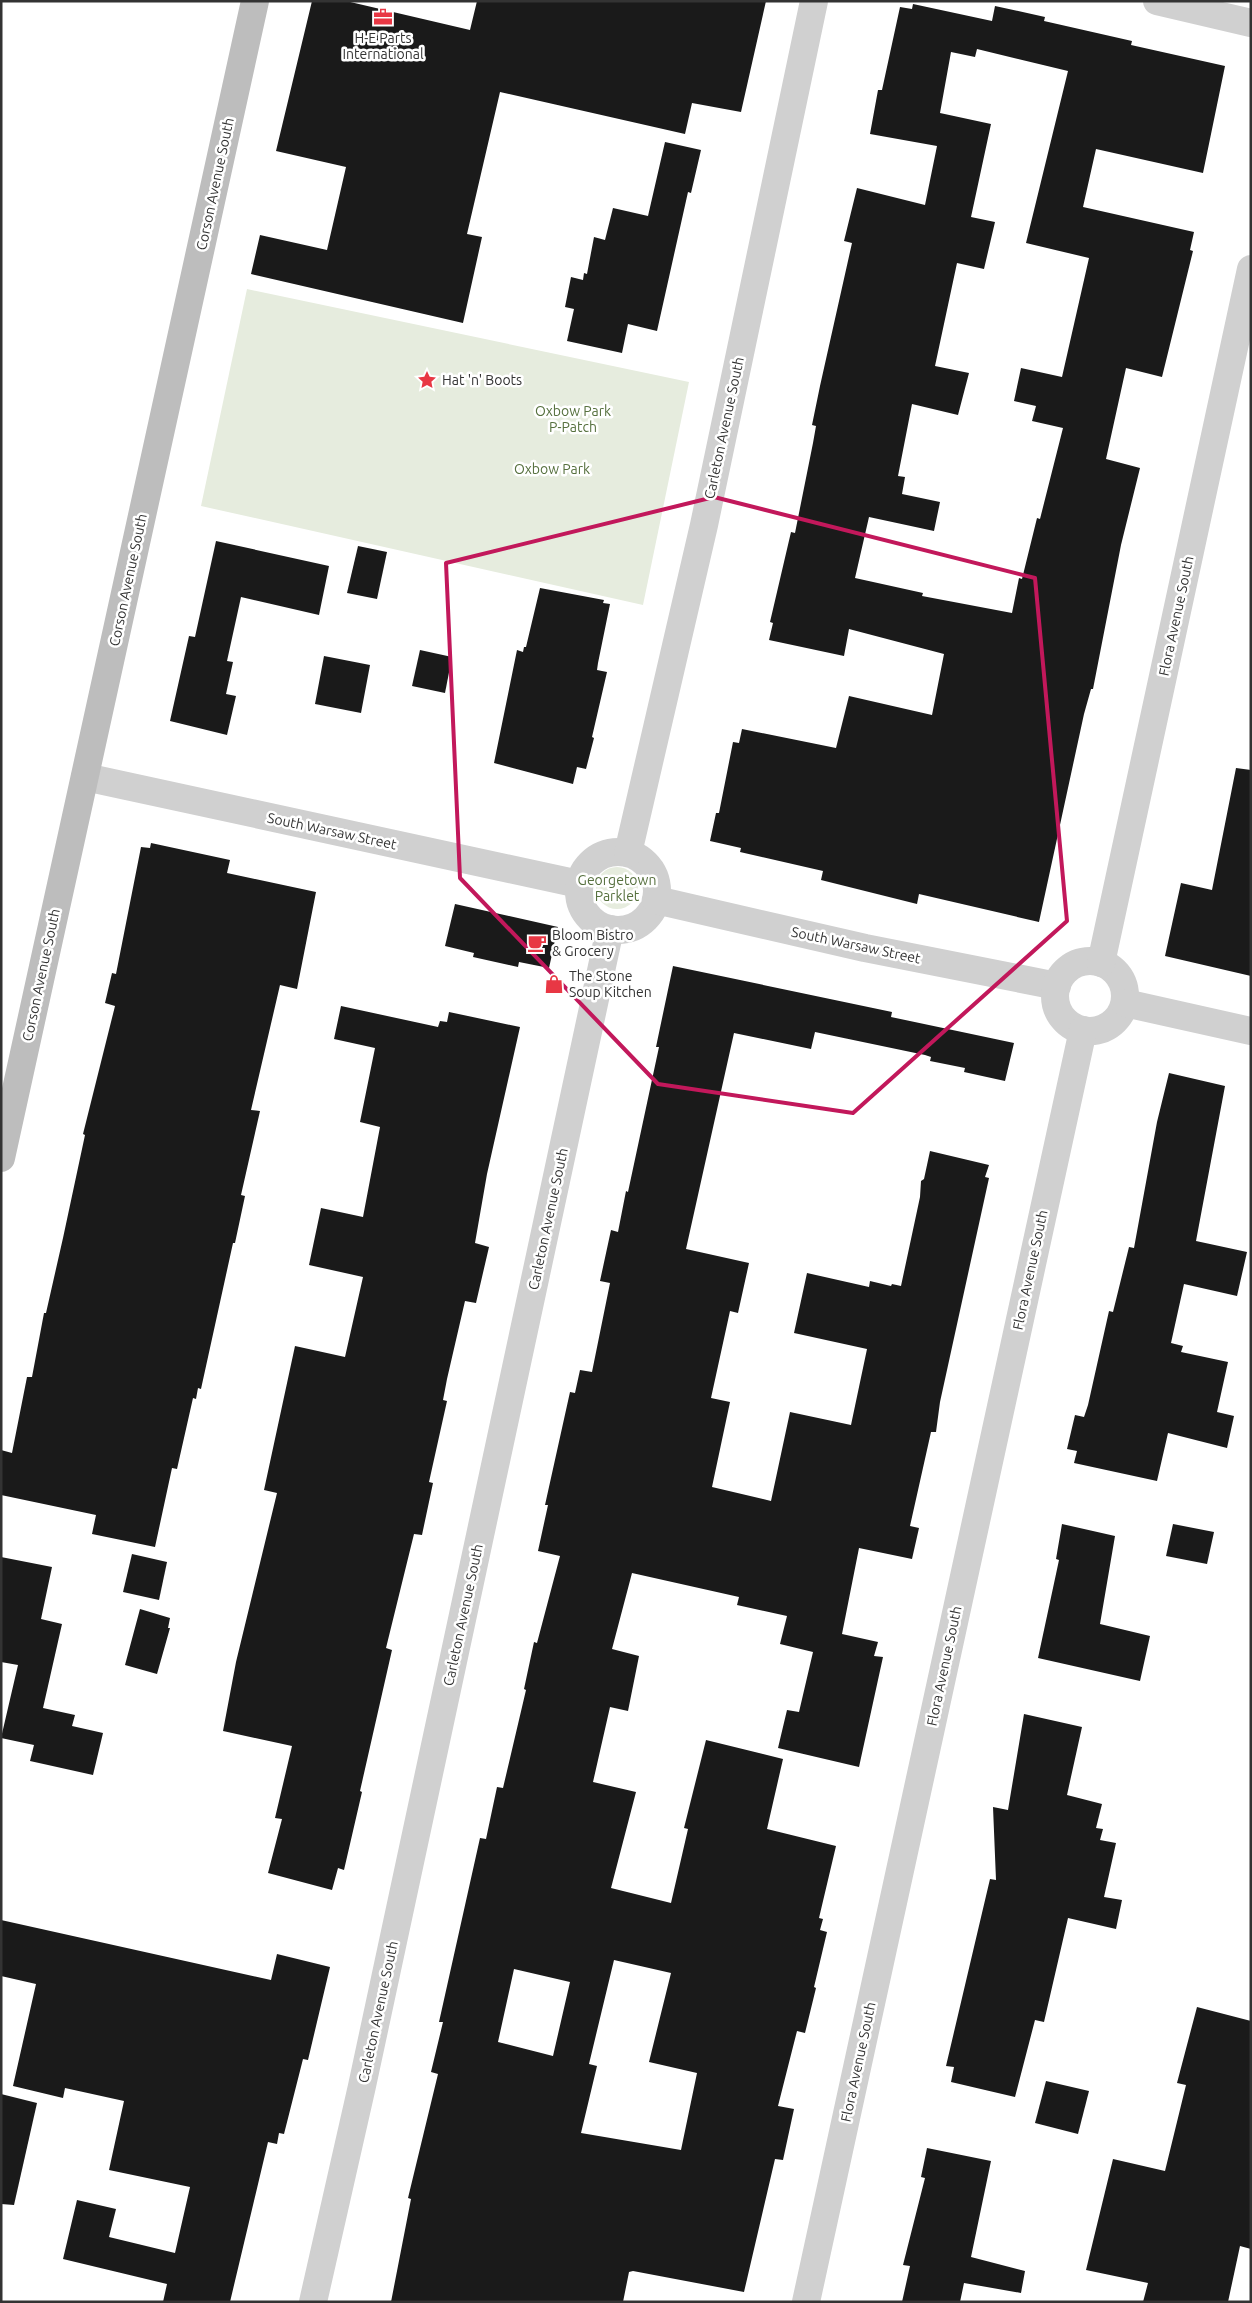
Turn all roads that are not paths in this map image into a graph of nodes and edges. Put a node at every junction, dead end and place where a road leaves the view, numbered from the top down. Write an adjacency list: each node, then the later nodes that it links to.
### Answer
1 (255, 1): 6 (street, Corson Avenue South)
2 (814, 1): 7 (street, Carleton Avenue South)
3 (1157, 1): 4 (street)
4 (1251, 23)
5 (1251, 269): 11 (street, Flora Avenue South)
6 (84, 777): 8 (street, South Warsaw Street); 16 (street, Corson Avenue South)
7 (628, 853): 8 (street); 9 (street)
8 (579, 884): 10 (street)
9 (656, 900): 10 (street); 12 (street, South Warsaw Street)
10 (610, 929): 17 (street, Carleton Avenue South)
11 (1101, 963): 12 (street); 13 (street)
12 (1057, 986): 14 (street)
13 (1125, 1003): 14 (street); 15 (street)
14 (1083, 1030): 18 (street, Flora Avenue South)
15 (1251, 1031)
16 (1, 1158)
17 (313, 2302)
18 (806, 2302)

